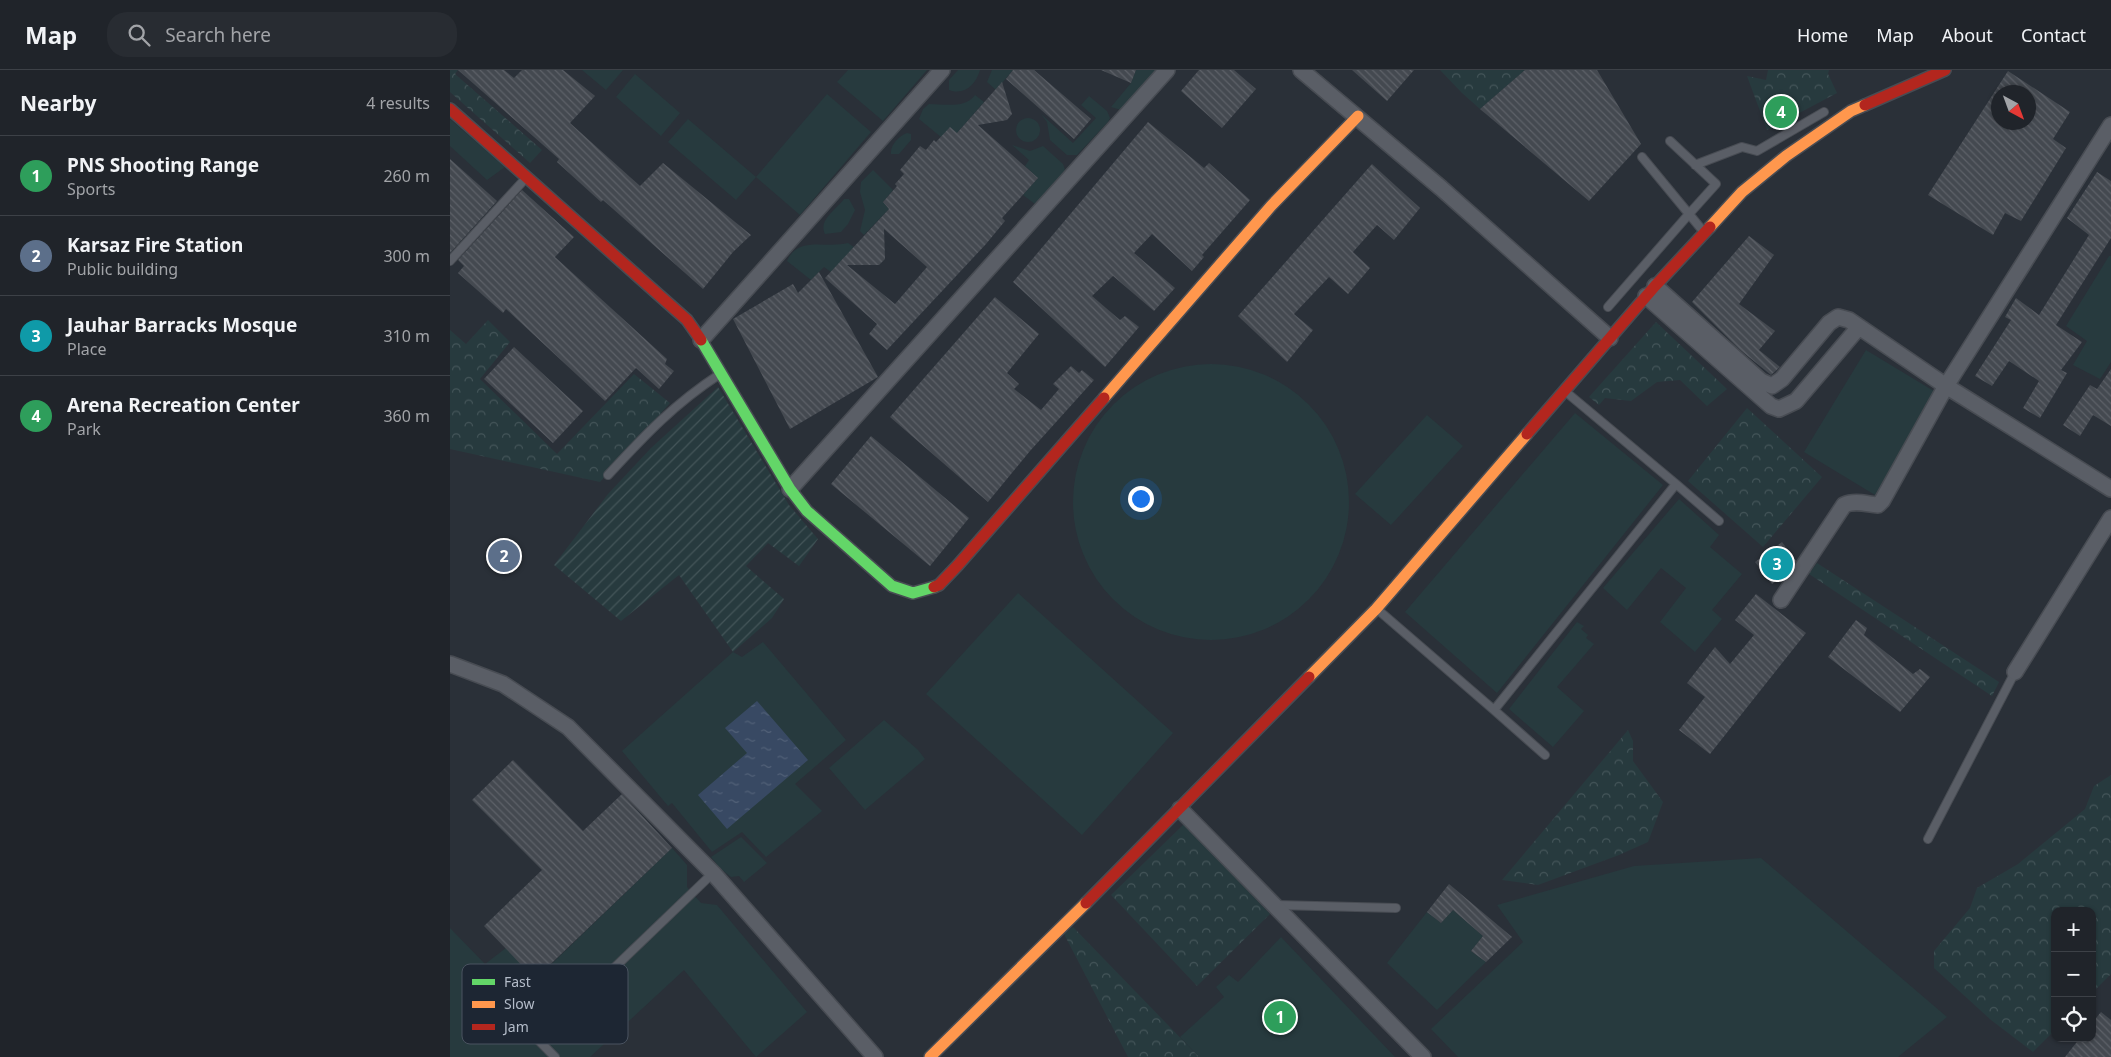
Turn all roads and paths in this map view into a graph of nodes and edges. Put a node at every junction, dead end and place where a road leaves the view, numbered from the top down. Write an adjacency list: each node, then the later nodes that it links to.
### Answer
1 (942, 70): 20 (street)
2 (1167, 70): 26 (street)
3 (1301, 70): 7 (street)
4 (1946, 70): 14 (street)
5 (450, 109): 12 (street)
6 (1824, 112): 11 (lane)
7 (1358, 116): 19 (street); 26 (street)
8 (2111, 125): 22 (street)
9 (1670, 141): 11 (lane)
10 (1642, 157): 13 (lane)
11 (1695, 165): 13 (lane)
12 (526, 177): 15 (lane); 20 (street)
13 (1689, 214): 14 (lane); 17 (lane)
14 (1704, 233): 16 (street)
15 (450, 261)
16 (1651, 291): 18 (street); 18 (street); 19 (street)
17 (1608, 307)
18 (1859, 327): 22 (street)
19 (1610, 338): 23 (street)
20 (702, 340): 21 (street)
21 (722, 373): 24 (lane); 26 (street)
22 (1946, 386): 27 (street); 30 (street)
23 (1564, 391): 25 (lane); 31 (street)
24 (608, 475)
25 (1676, 484): 29 (lane); 34 (lane)
26 (790, 489)
27 (2111, 490)
28 (2111, 518): 33 (street)
29 (1719, 521)
30 (1782, 600)
31 (1376, 609): 34 (lane); 36 (street)
32 (450, 664): 38 (street)
33 (2016, 672): 37 (lane)
34 (1494, 710): 35 (lane)
35 (1545, 755)
36 (1180, 809): 39 (street); 45 (street)
37 (1928, 839)
38 (713, 873): 41 (lane); 44 (street)
39 (1274, 905): 40 (lane); 46 (street)
40 (1396, 908)
41 (618, 964)
42 (543, 1044): 43 (lane)
43 (555, 1057)
44 (875, 1057)
45 (930, 1057)
46 (1423, 1057)

